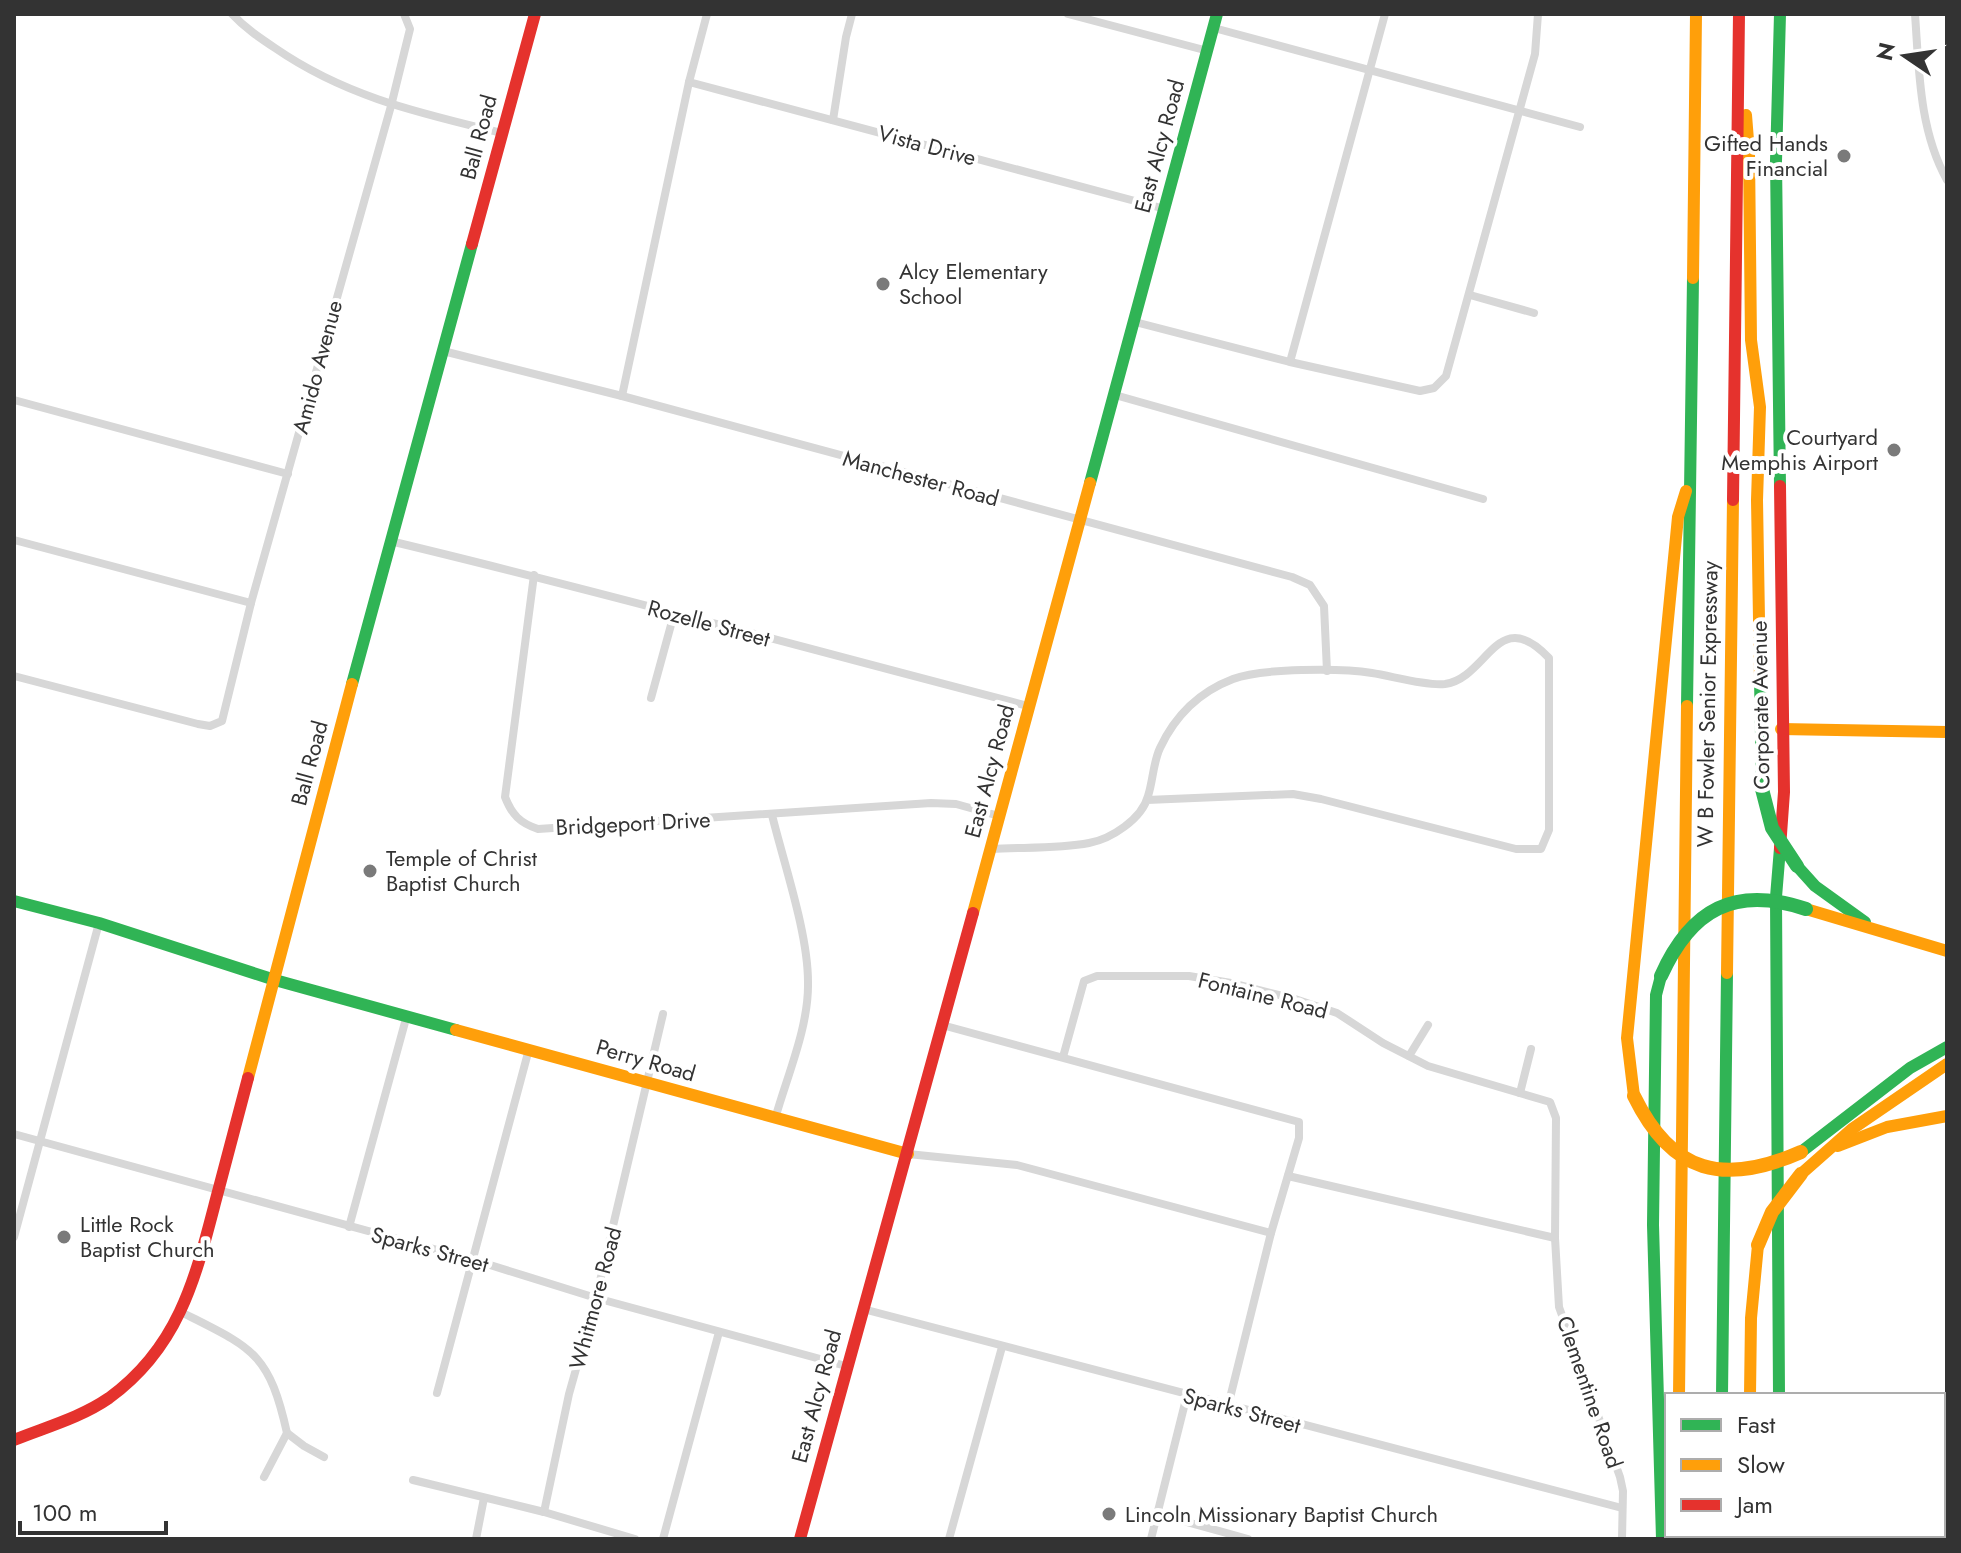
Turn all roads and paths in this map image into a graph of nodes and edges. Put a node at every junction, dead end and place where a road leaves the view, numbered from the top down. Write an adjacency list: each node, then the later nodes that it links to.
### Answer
1 (232, 14): 18 (street)
2 (404, 14): 18 (street, Amido Avenue)
3 (535, 14): 22 (main road, Ball Road)
4 (707, 14): 17 (street)
5 (852, 14): 20 (street)
6 (1068, 14): 15 (street)
7 (1385, 14): 16 (street)
8 (1538, 14): 19 (street)
9 (1696, 14): 34 (main road, W B Fowler Senior Expressway)
10 (1739, 14): 14 (main road, W B Fowler Senior Expressway)
11 (1780, 14): 46 (main road, Corporate Avenue)
12 (1915, 14): 23 (street)
13 (1216, 21): 15 (main road, East Alcy Road); 16 (street)
14 (1738, 38): 54 (main road, bridge); 91 (main road, W B Fowler Senior Expressway)
15 (1208, 51): 24 (main road, East Alcy Road)
16 (1371, 70): 19 (street); 29 (street)
17 (689, 82): 20 (street, Vista Drive); 31 (street)
18 (391, 106): 22 (street); 33 (street, Amido Avenue)
19 (1518, 111): 21 (street); 25 (street)
20 (833, 120): 24 (street, Vista Drive)
21 (1580, 127)
22 (502, 133): 28 (main road, Ball Road)
23 (1947, 180)
24 (1165, 209): 27 (main road, East Alcy Road)
25 (1470, 295): 26 (street); 29 (street)
26 (1534, 313)
27 (1135, 322): 29 (street); 30 (main road, East Alcy Road)
28 (443, 351): 31 (street, Manchester Road); 38 (main road, Ball Road)
29 (1290, 362)
30 (1115, 395): 35 (street); 36 (main road, East Alcy Road)
31 (622, 396): 36 (street, Manchester Road)
32 (14, 400): 33 (street)
33 (288, 474): 40 (street, Amido Avenue)
34 (1691, 475): 61 (main road, bridge); 90 (main road, W B Fowler Senior Expressway)
35 (1483, 499)
36 (1080, 521): 42 (street, Manchester Road); 45 (main road, East Alcy Road)
37 (14, 540): 40 (street)
38 (390, 541): 39 (street, Rozelle Street); 56 (main road, Ball Road)
39 (534, 575): 41 (street, Rozelle Street); 49 (street, Bridgeport Drive)
40 (251, 603): 43 (street, Amido Avenue)
41 (674, 614): 44 (street); 45 (street, Rozelle Street)
42 (1327, 671): 48 (street); 48 (street)
43 (14, 676)
44 (651, 698)
45 (1028, 706): 50 (main road, East Alcy Road)
46 (1781, 729): 47 (main road); 93 (main road, Corporate Avenue)
47 (1947, 732)
48 (1147, 800): 51 (street)
49 (772, 815): 50 (street, Bridgeport Drive); 71 (street)
50 (999, 816): 51 (main road, East Alcy Road)
51 (991, 849): 59 (main road, East Alcy Road)
52 (14, 901): 53 (main road, Perry Road)
53 (99, 923): 56 (main road, Perry Road); 73 (street)
54 (1878, 932): 55 (main road); 113 (main road, bridge)
55 (1947, 951)
56 (275, 980): 58 (main road, Perry Road); 77 (main road, Ball Road)
57 (663, 1014): 67 (street, Whitmore Road)
58 (407, 1015): 62 (main road, Perry Road); 78 (street)
59 (942, 1025): 65 (street); 74 (main road, East Alcy Road)
60 (1428, 1025): 64 (street)
61 (1947, 1047)
62 (529, 1049): 67 (main road, Perry Road); 82 (street)
63 (1531, 1049): 68 (street)
64 (1409, 1056): 65 (street, Fontaine Road); 68 (street, Fontaine Road)
65 (1063, 1057): 76 (street)
66 (1947, 1064): 75 (main road)
67 (649, 1085): 71 (main road, Perry Road); 83 (street, Whitmore Road)
68 (1520, 1093): 69 (street, Fontaine Road)
69 (1550, 1102): 81 (street, Clementine Road)
70 (1947, 1116): 75 (main road)
71 (775, 1119): 74 (main road, Perry Road)
72 (14, 1134): 73 (street, Sparks Street)
73 (39, 1141): 77 (street, Sparks Street); 80 (street)
74 (908, 1154): 79 (street, Perry Road); 84 (main road, East Alcy Road)
75 (1819, 1154): 92 (main road, bridge)
76 (1288, 1176): 79 (street); 81 (street)
77 (219, 1191): 78 (street, Sparks Street); 85 (main road, Ball Road)
78 (349, 1227): 82 (street, Sparks Street)
79 (1271, 1233): 95 (street)
80 (14, 1237)
81 (1555, 1238): 102 (street, Clementine Road)
82 (474, 1260): 83 (street, Sparks Street); 89 (street)
83 (596, 1298): 86 (street, Sparks Street); 103 (street, Whitmore Road)
84 (863, 1309): 87 (street, Sparks Street); 88 (main road, East Alcy Road)
85 (183, 1313): 96 (street); 97 (main road, Ball Road)
86 (719, 1332): 88 (street, Sparks Street); 107 (street)
87 (1002, 1347): 94 (street, Sparks Street); 109 (street)
88 (846, 1366): 108 (main road, East Alcy Road)
89 (437, 1393)
90 (1679, 1393)
91 (1722, 1393)
92 (1750, 1393)
93 (1779, 1393)
94 (1187, 1395): 95 (street, Sparks Street); 104 (street)
95 (1228, 1406): 102 (street, Sparks Street)
96 (287, 1433): 98 (street); 99 (street)
97 (14, 1440)
98 (324, 1457)
99 (264, 1477)
100 (413, 1480): 101 (street)
101 (484, 1498): 103 (street); 105 (street)
102 (1622, 1508): 112 (street, Clementine Road)
103 (544, 1512): 106 (street)
104 (1158, 1514): 110 (street); 111 (street)
105 (476, 1539)
106 (635, 1539)
107 (663, 1539)
108 (800, 1539)
109 (949, 1539)
110 (1151, 1539)
111 (1248, 1539)
112 (1622, 1539)
113 (1662, 1539)

